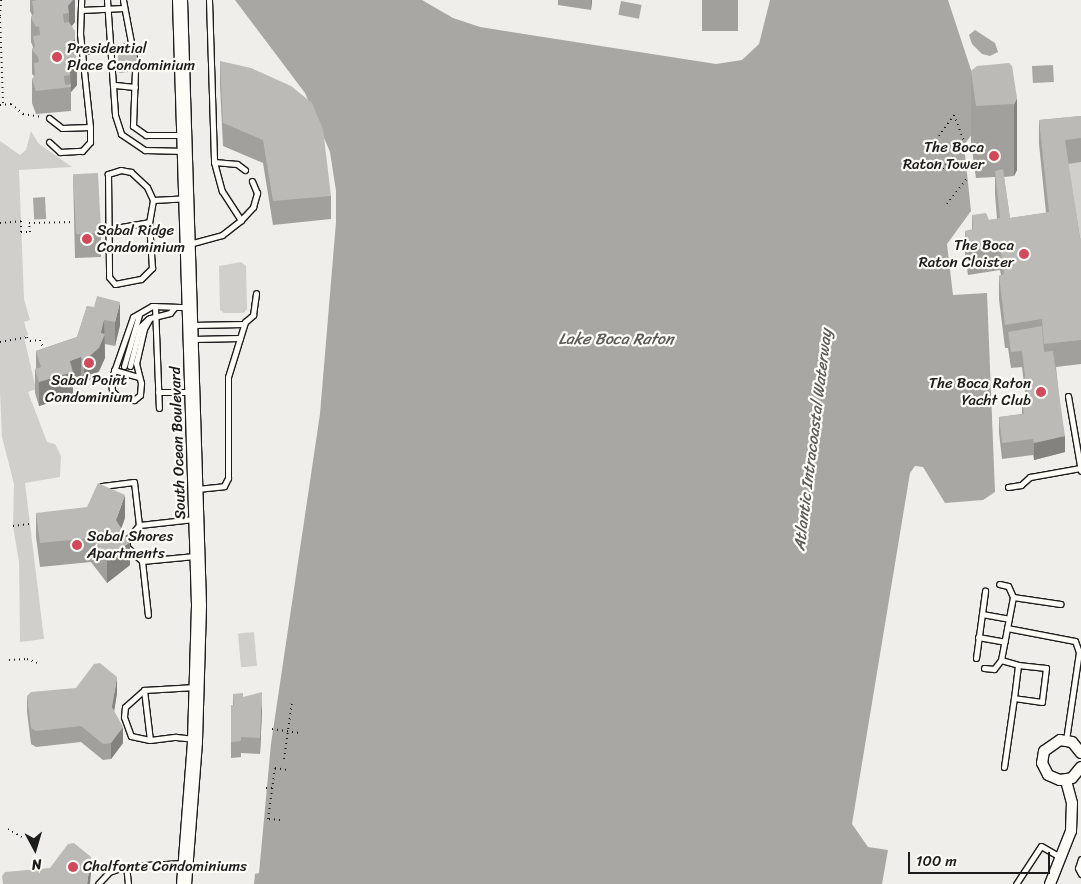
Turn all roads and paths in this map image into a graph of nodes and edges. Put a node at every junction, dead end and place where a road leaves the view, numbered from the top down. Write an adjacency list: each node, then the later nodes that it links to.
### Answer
1 (1, 0): 10 (path)
2 (81, 0): 8 (lane)
3 (107, 0): 9 (lane)
4 (123, 0): 7 (lane)
5 (180, 0): 21 (main road, South Ocean Boulevard)
6 (209, 0): 25 (lane)
7 (124, 8): 9 (lane); 11 (lane)
8 (81, 10): 9 (lane); 13 (lane)
9 (108, 10): 12 (lane)
10 (0, 16): 18 (path)
11 (132, 46): 12 (lane); 14 (lane)
12 (112, 48): 13 (lane); 16 (lane)
13 (83, 51): 20 (lane)
14 (134, 61)
15 (135, 71): 17 (lane)
16 (115, 85): 17 (lane); 24 (lane)
17 (135, 87): 21 (lane)
18 (2, 104): 19 (path)
19 (49, 118): 20 (lane)
20 (90, 127): 23 (lane)
21 (184, 135): 24 (main road, South Ocean Boulevard)
22 (938, 136): 26 (path)
23 (49, 142)
24 (185, 151): 30 (main road, South Ocean Boulevard)
25 (214, 162): 27 (lane); 33 (lane)
26 (943, 169)
27 (245, 170)
28 (967, 178): 32 (path)
29 (252, 182): 33 (lane)
30 (187, 198): 31 (lane); 38 (main road, South Ocean Boulevard)
31 (153, 200): 35 (lane); 35 (lane)
32 (947, 204)
33 (241, 220): 38 (lane)
34 (74, 222): 36 (path)
35 (149, 222): 37 (lane)
36 (0, 223)
37 (121, 227)
38 (188, 244): 41 (main road, South Ocean Boulevard)
39 (256, 293): 45 (lane)
40 (155, 306): 42 (lane); 43 (lane); 44 (lane)
41 (190, 306): 42 (lane); 46 (main road, South Ocean Boulevard)
42 (174, 308): 44 (lane)
43 (139, 315): 44 (lane); 50 (lane)
44 (153, 317): 51 (lane); 52 (lane)
45 (244, 324): 46 (lane); 47 (lane)
46 (191, 332): 47 (lane); 53 (main road, South Ocean Boulevard)
47 (240, 338): 59 (lane)
48 (0, 342): 49 (path)
49 (46, 356)
50 (114, 370): 51 (lane); 51 (lane)
51 (139, 377)
52 (158, 392): 53 (lane); 55 (lane)
53 (193, 392): 59 (main road, South Ocean Boulevard)
54 (1068, 396): 56 (lane)
55 (159, 408)
56 (1080, 470): 58 (lane)
57 (102, 486): 62 (lane)
58 (1008, 487)
59 (196, 489): 60 (main road, South Ocean Boulevard)
60 (197, 519): 62 (lane); 64 (main road, South Ocean Boulevard)
61 (29, 524): 63 (path)
62 (139, 525): 65 (lane)
63 (13, 526)
64 (198, 556): 65 (lane); 82 (main road, South Ocean Boulevard)
65 (142, 561): 71 (lane)
66 (999, 584): 68 (lane)
67 (985, 591): 70 (lane)
68 (1013, 597): 69 (lane); 72 (lane)
69 (1060, 604)
70 (982, 614): 72 (lane); 74 (lane)
71 (148, 615)
72 (1009, 619): 73 (lane)
73 (1007, 628): 75 (lane); 91 (lane)
74 (978, 637): 75 (lane); 76 (lane)
75 (1005, 642): 78 (lane)
76 (976, 658)
77 (9, 660): 79 (path)
78 (1001, 660): 80 (lane); 81 (lane)
79 (38, 662)
80 (1018, 665): 84 (lane); 84 (lane)
81 (984, 668)
82 (197, 687): 83 (lane); 89 (main road, South Ocean Boulevard)
83 (144, 690): 90 (lane); 90 (lane)
84 (1014, 698): 94 (lane)
85 (292, 702): 87 (path)
86 (272, 729): 87 (path)
87 (288, 731): 88 (path); 93 (path)
88 (300, 732)
89 (196, 739): 90 (lane); 105 (main road, South Ocean Boulevard)
90 (150, 740)
91 (1066, 740): 92 (street); 97 (street)
92 (1081, 753)
93 (284, 759)
94 (1004, 767)
95 (1081, 767): 97 (street)
96 (287, 770): 99 (path)
97 (1066, 780): 103 (street)
98 (266, 788): 99 (path)
99 (272, 788): 100 (path)
100 (280, 820)
101 (8, 828): 102 (path)
102 (22, 837)
103 (1063, 858): 111 (lane); 112 (street)
104 (1081, 859): 107 (lane)
105 (186, 863): 106 (lane); 110 (main road, South Ocean Boulevard)
106 (126, 866): 108 (lane); 109 (lane)
107 (1081, 874)
108 (98, 884)
109 (128, 884)
110 (184, 884)
111 (1016, 884)
112 (1050, 884)

